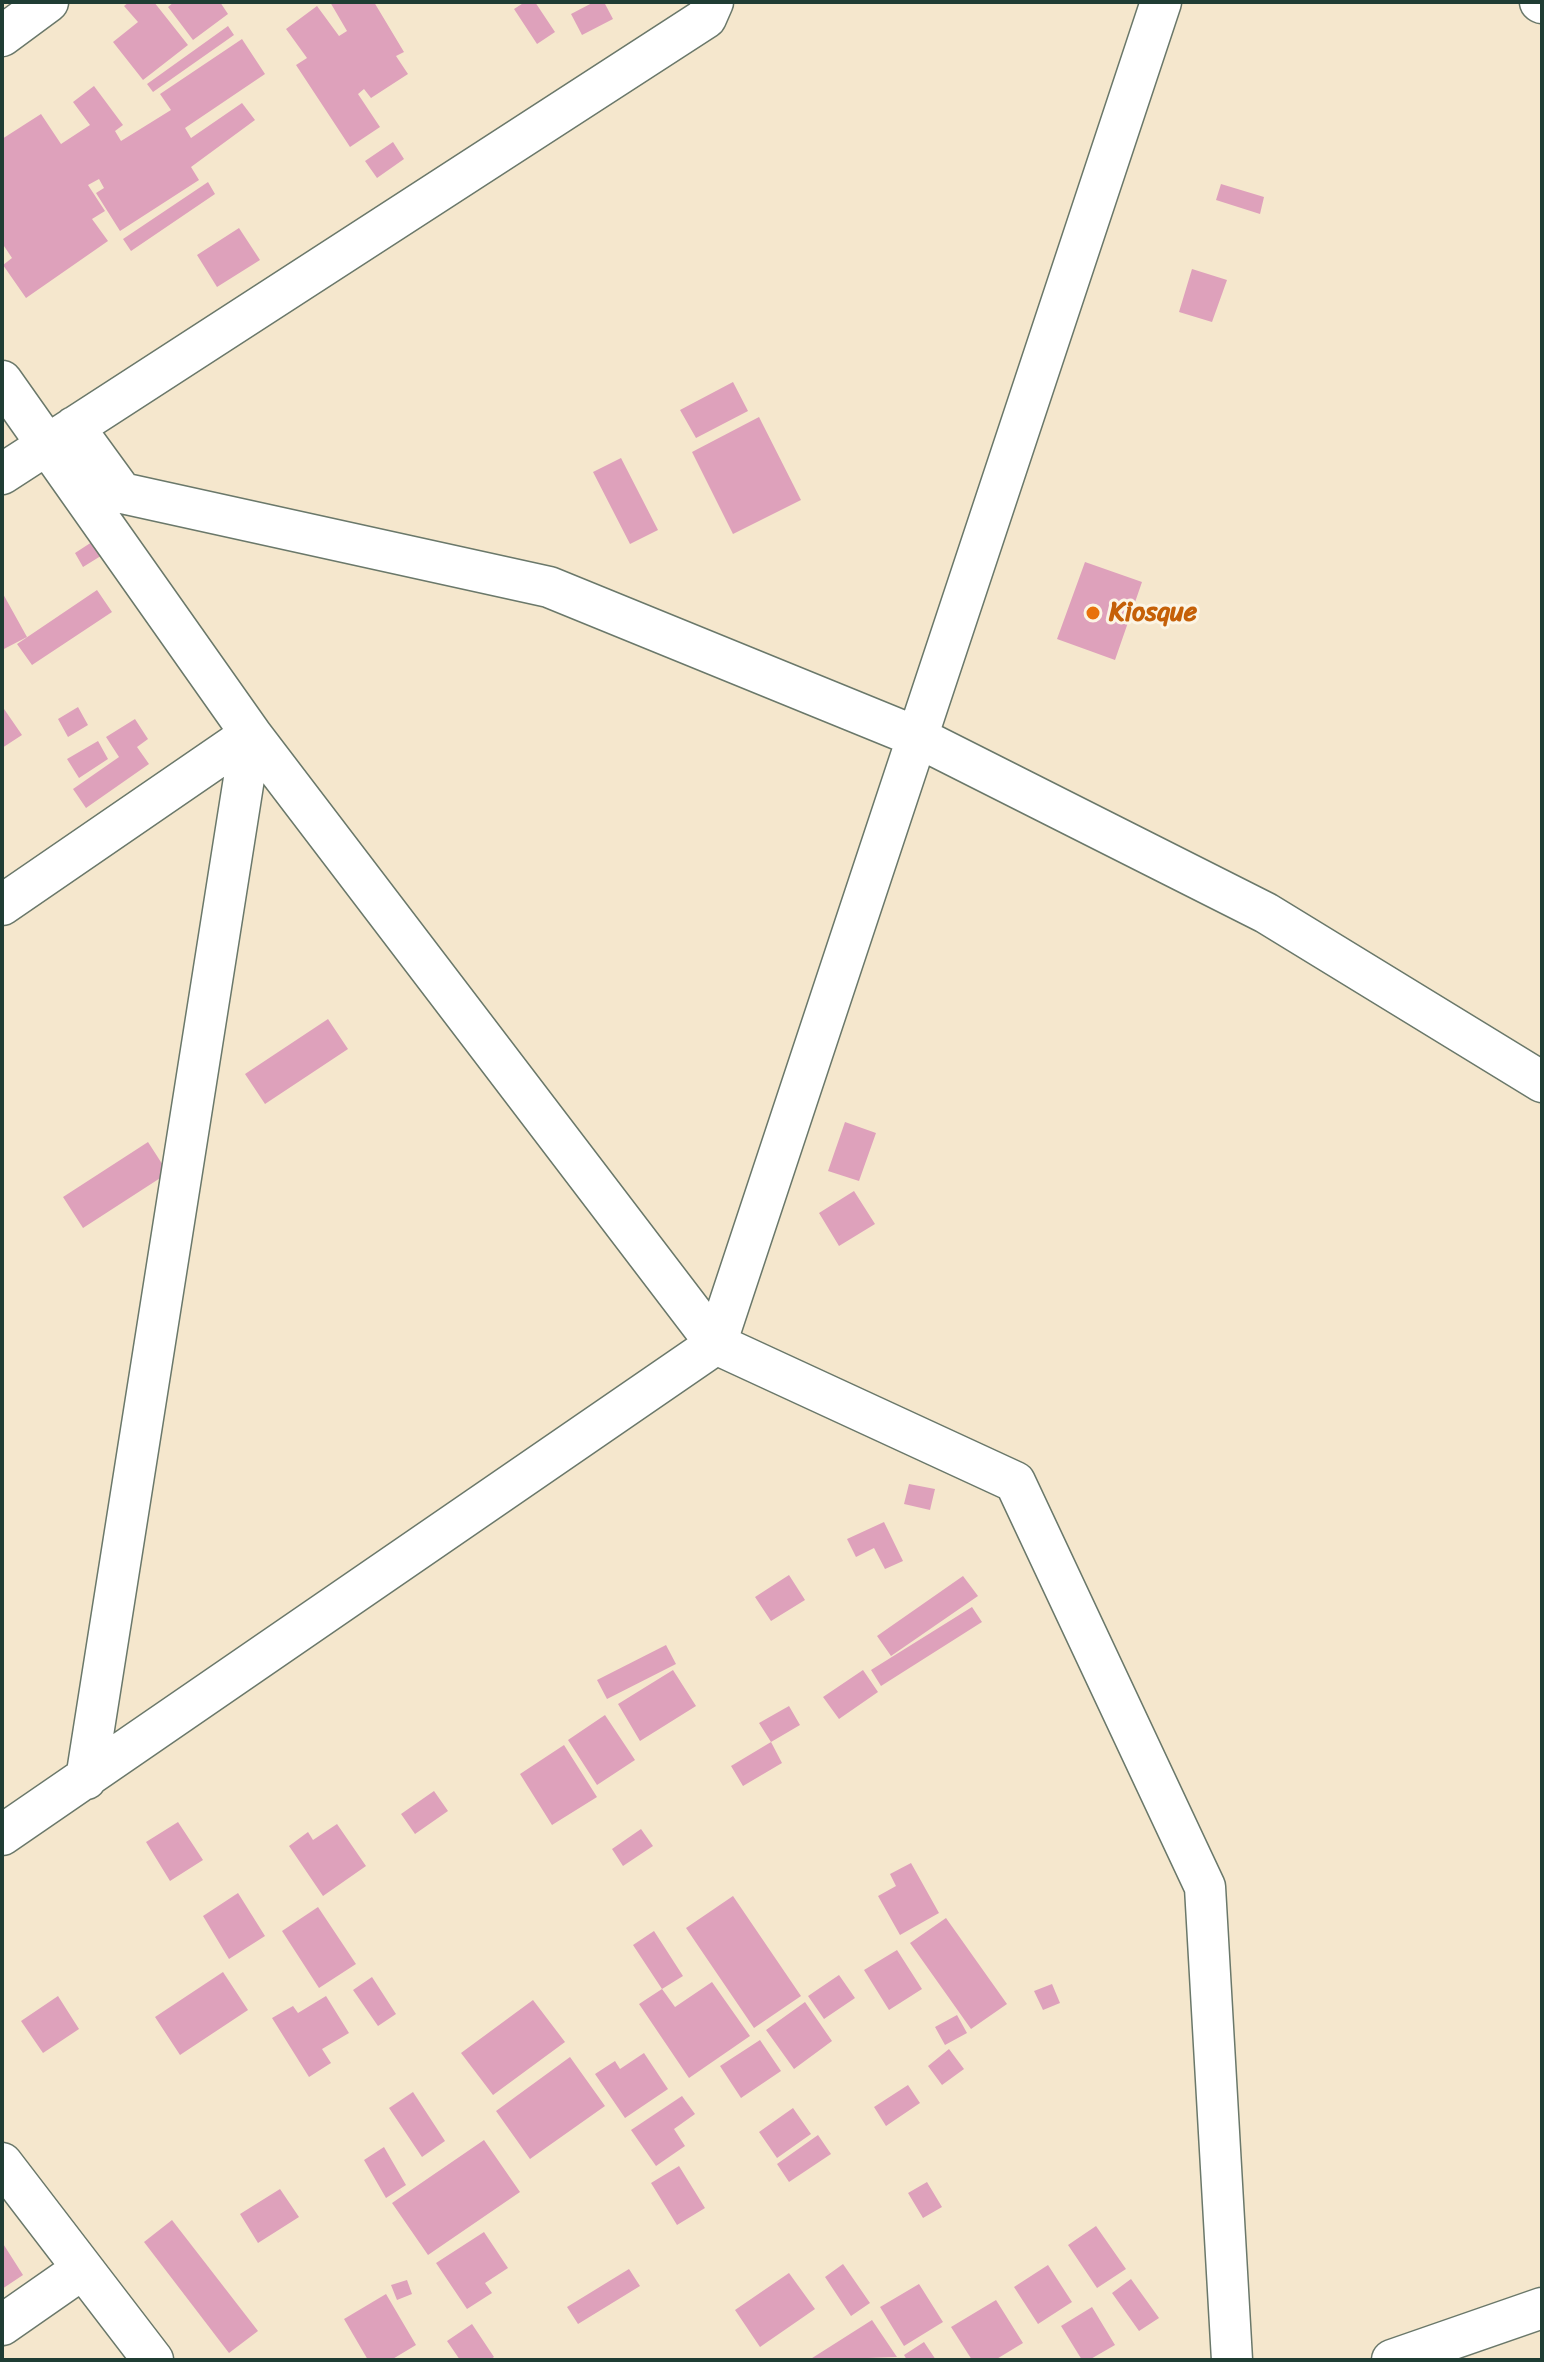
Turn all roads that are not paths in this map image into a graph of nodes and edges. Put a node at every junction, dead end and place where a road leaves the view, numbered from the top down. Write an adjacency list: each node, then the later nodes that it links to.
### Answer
1 (48, 2): 4 (street)
2 (713, 2): 6 (street)
3 (1161, 2): 9 (street)
4 (2, 36)
5 (2, 381): 6 (street)
6 (60, 435): 7 (street); 8 (street); 9 (street)
7 (2, 474)
8 (251, 734): 10 (street); 12 (street); 13 (street)
9 (917, 737): 11 (street); 12 (street)
10 (2, 905)
11 (1542, 1082)
12 (716, 1344): 13 (street); 20 (street)
13 (86, 1779): 14 (street)
14 (2, 1835)
15 (2, 2163): 16 (street)
16 (81, 2270): 18 (street); 19 (street)
17 (1542, 2308): 21 (street)
18 (2, 2325)
19 (153, 2360)
20 (1232, 2360)
21 (1392, 2360)

